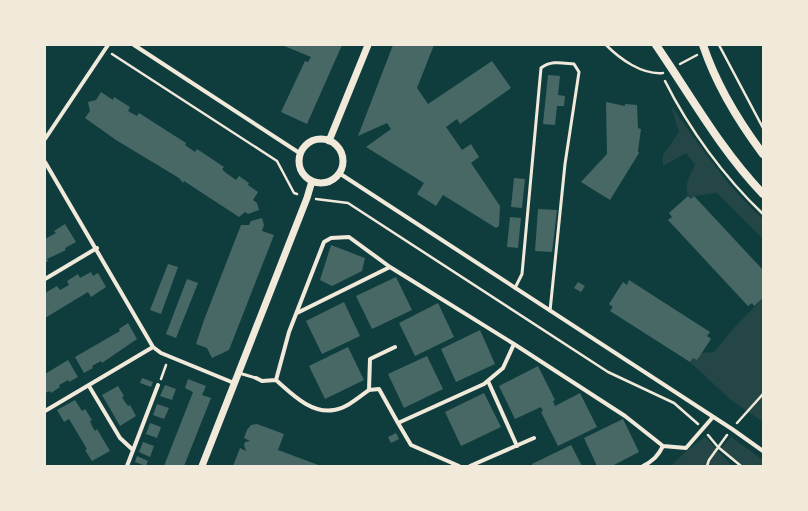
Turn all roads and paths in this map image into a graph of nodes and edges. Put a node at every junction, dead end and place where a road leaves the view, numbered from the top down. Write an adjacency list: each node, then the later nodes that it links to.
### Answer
1 (108, 45): 8 (street)
2 (134, 45): 14 (street)
3 (368, 45): 13 (street)
4 (606, 45): 10 (path)
5 (656, 45): 9 (main road)
6 (719, 45): 11 (path)
7 (704, 48): 9 (path); 15 (main road)
8 (105, 50): 12 (street); 20 (path)
9 (672, 68): 10 (path); 19 (main road)
10 (662, 73): 21 (path)
11 (763, 128)
12 (45, 139)
13 (329, 141): 14 (street); 17 (street)
14 (301, 154): 18 (street)
15 (763, 154)
16 (45, 162): 22 (street)
17 (339, 173): 18 (street); 25 (street)
18 (312, 181): 20 (street)
19 (763, 194)
20 (307, 198): 32 (street); 44 (path)
21 (763, 214)
22 (97, 248): 24 (street); 29 (street)
23 (390, 267): 27 (street); 27 (street); 28 (street)
24 (45, 280)
25 (515, 288): 26 (street); 26 (lane)
26 (550, 311): 42 (street)
27 (298, 313): 34 (street)
28 (514, 344): 35 (street); 48 (street)
29 (154, 347): 36 (street); 38 (street)
30 (395, 347): 39 (street)
31 (166, 365): 37 (path)
32 (238, 373): 33 (lane); 36 (street)
33 (256, 378): 34 (street)
34 (276, 380): 39 (street)
35 (488, 381): 43 (street); 47 (street)
36 (234, 383): 53 (street)
37 (158, 385): 50 (street)
38 (89, 386): 41 (street); 50 (street)
39 (369, 390): 43 (street)
40 (763, 394): 45 (path)
41 (45, 411)
42 (713, 417): 44 (street); 45 (street)
43 (398, 423): 54 (street)
44 (703, 429): 48 (street); 49 (path)
45 (732, 429): 49 (path); 51 (street)
46 (534, 438): 47 (street)
47 (517, 446): 55 (street)
48 (663, 446): 56 (street)
49 (718, 447): 57 (path); 58 (path)
50 (133, 450): 52 (street)
51 (763, 451)
52 (127, 466)
53 (202, 466)
54 (459, 466)
55 (470, 466)
56 (643, 466)
57 (707, 466)
58 (741, 466)

